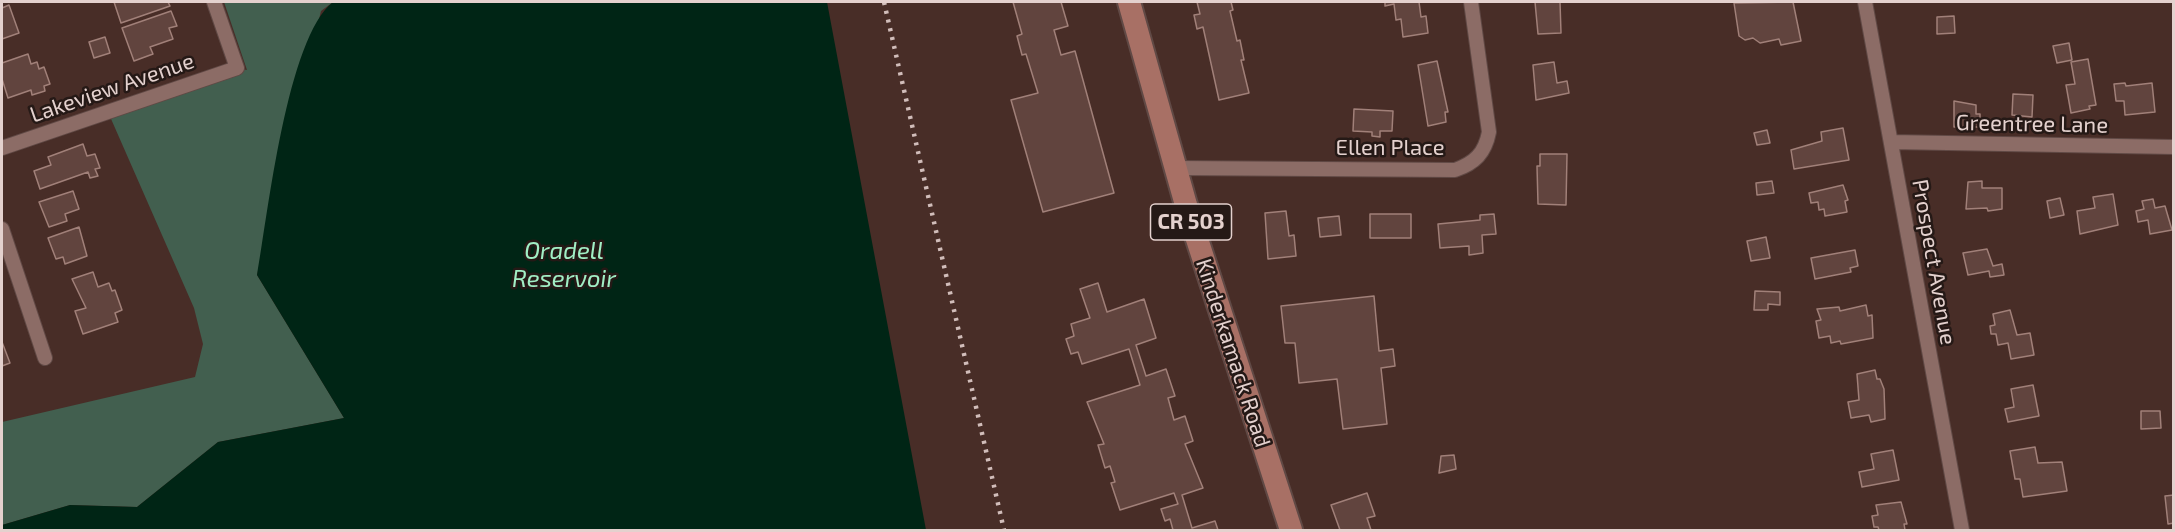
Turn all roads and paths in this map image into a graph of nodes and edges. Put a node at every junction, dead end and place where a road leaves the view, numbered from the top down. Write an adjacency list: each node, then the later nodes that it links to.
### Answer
1 (214, 2): 7 (street, Lakeview Avenue)
2 (1129, 2): 8 (main road, Kinderkamack Road / CR 503)
3 (1471, 2): 8 (street, Ellen Place)
4 (1865, 2): 5 (street, Prospect Avenue)
5 (1891, 142): 6 (street, Greentree Lane); 12 (street, Prospect Avenue)
6 (2174, 147)
7 (2, 148)
8 (1175, 168): 11 (main road, Kinderkamack Road / CR 503)
9 (2, 229): 10 (street)
10 (45, 358)
11 (1291, 531)
12 (1962, 531)

